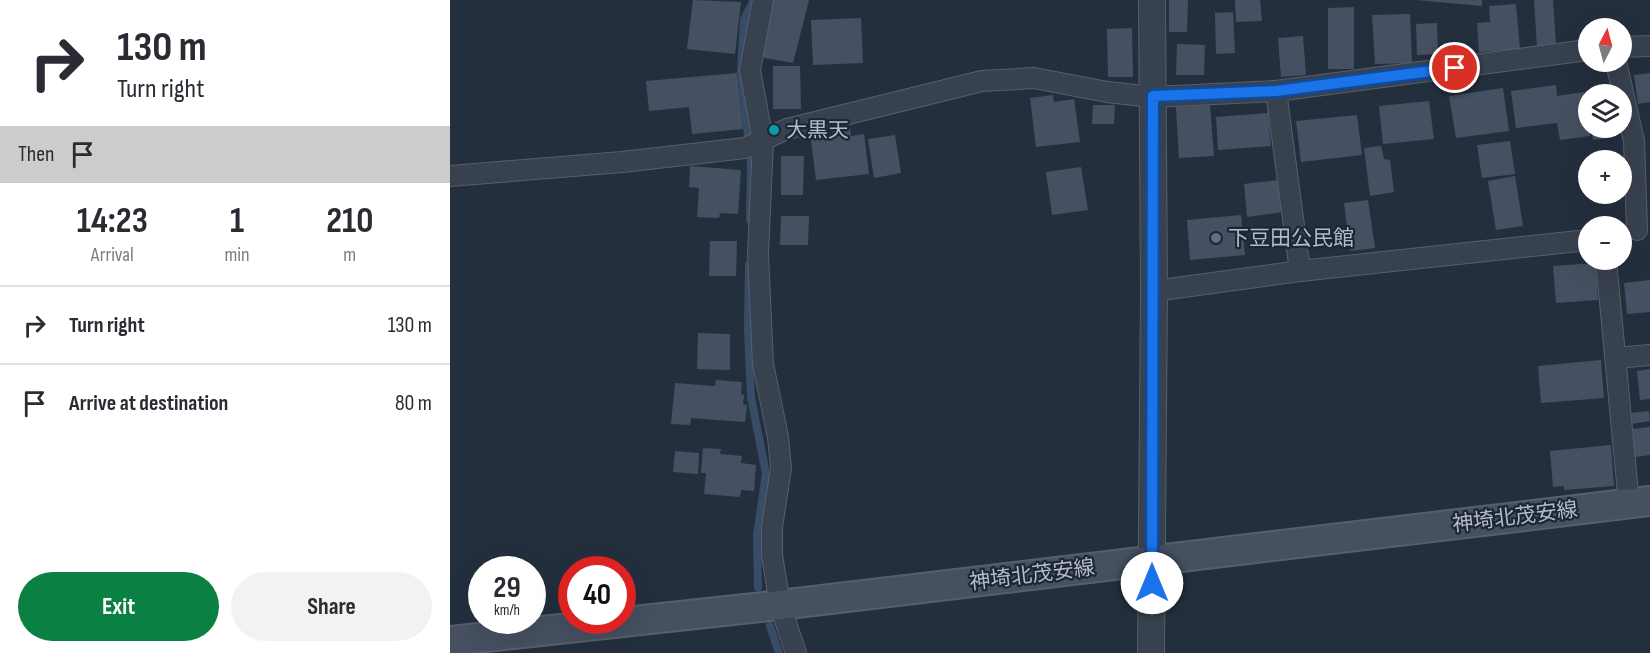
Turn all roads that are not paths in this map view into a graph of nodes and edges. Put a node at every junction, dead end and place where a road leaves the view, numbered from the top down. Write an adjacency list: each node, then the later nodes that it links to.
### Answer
1 (763, 0): 9 (street)
2 (1152, 0): 8 (street)
3 (1650, 46): 4 (street)
4 (1632, 47)
5 (1578, 51): 7 (street)
6 (1618, 72): 11 (street)
7 (1276, 91): 8 (street); 14 (street)
8 (1153, 96): 9 (street); 15 (street)
9 (754, 144): 10 (street); 20 (street)
10 (450, 176)
11 (1636, 231)
12 (1578, 241): 14 (street)
13 (1607, 270): 17 (street)
14 (1300, 271): 15 (street)
15 (1154, 291): 19 (street)
16 (1650, 355): 17 (street)
17 (1616, 358): 18 (street)
18 (1640, 502): 19 (main road, 神埼北茂安線)
19 (1152, 560): 20 (main road, 神埼北茂安線); 23 (street)
20 (780, 605): 21 (main road, 神埼北茂安線); 22 (street)
21 (450, 641)
22 (796, 653)
23 (1151, 653)

